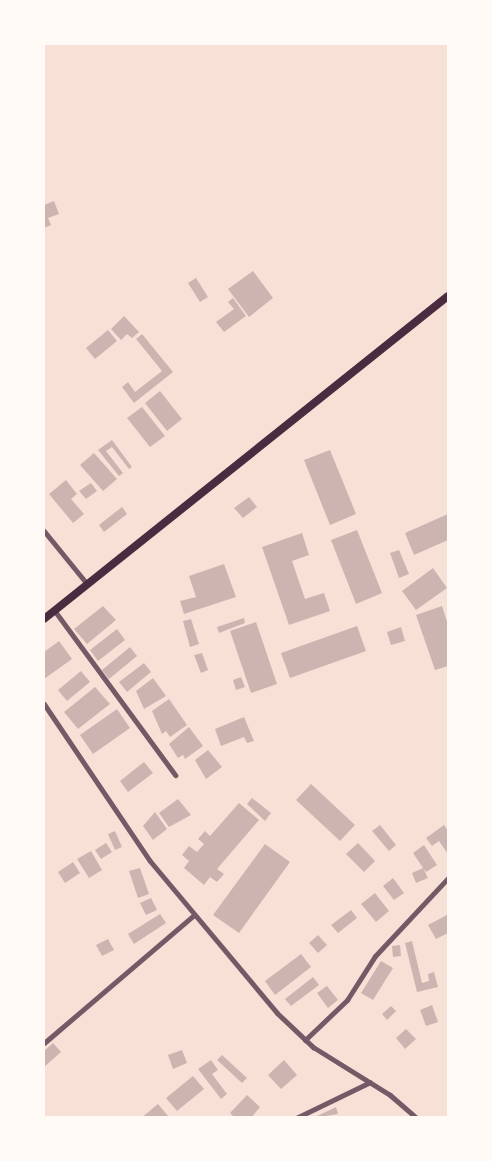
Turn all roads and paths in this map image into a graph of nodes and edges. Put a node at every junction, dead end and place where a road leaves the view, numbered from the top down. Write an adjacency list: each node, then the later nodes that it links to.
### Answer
1 (448, 296): 3 (main road)
2 (44, 531): 3 (street)
3 (87, 584): 4 (main road)
4 (54, 610): 5 (main road); 7 (street)
5 (44, 619)
6 (44, 704): 9 (street)
7 (174, 775)
8 (448, 878): 10 (street)
9 (194, 915): 10 (street); 11 (street)
10 (305, 1040): 12 (street)
11 (44, 1043)
12 (370, 1082): 13 (street); 14 (street)
13 (296, 1118)
14 (416, 1118)

